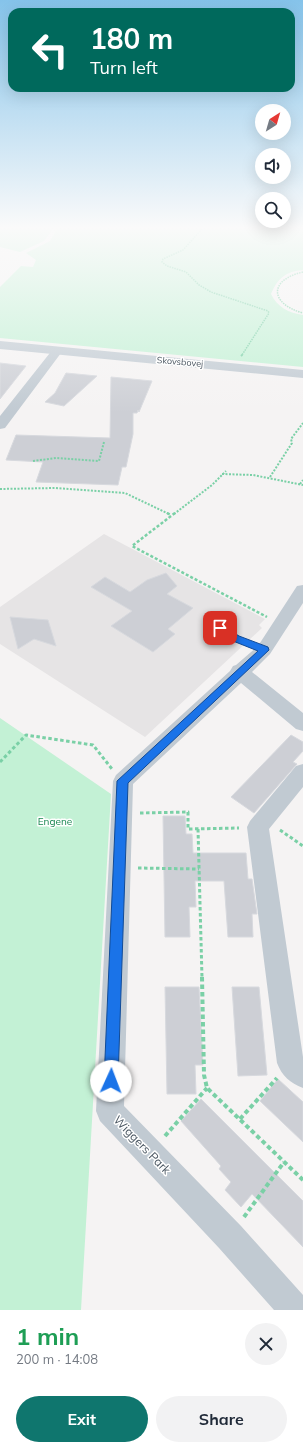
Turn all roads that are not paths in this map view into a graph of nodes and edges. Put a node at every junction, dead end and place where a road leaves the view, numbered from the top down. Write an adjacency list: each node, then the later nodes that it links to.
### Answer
1 (0, 345): 2 (street, Skovsbovej)
2 (57, 351): 3 (street, Skovsbovej); 4 (street)
3 (303, 374)
4 (0, 425)
5 (303, 590): 7 (street)
6 (220, 628): 7 (lane)
7 (264, 650): 8 (street)
8 (239, 671): 9 (street); 12 (street, Wiggers Park)
9 (303, 724)
10 (303, 772): 11 (street)
11 (296, 1069)
12 (295, 1310)

